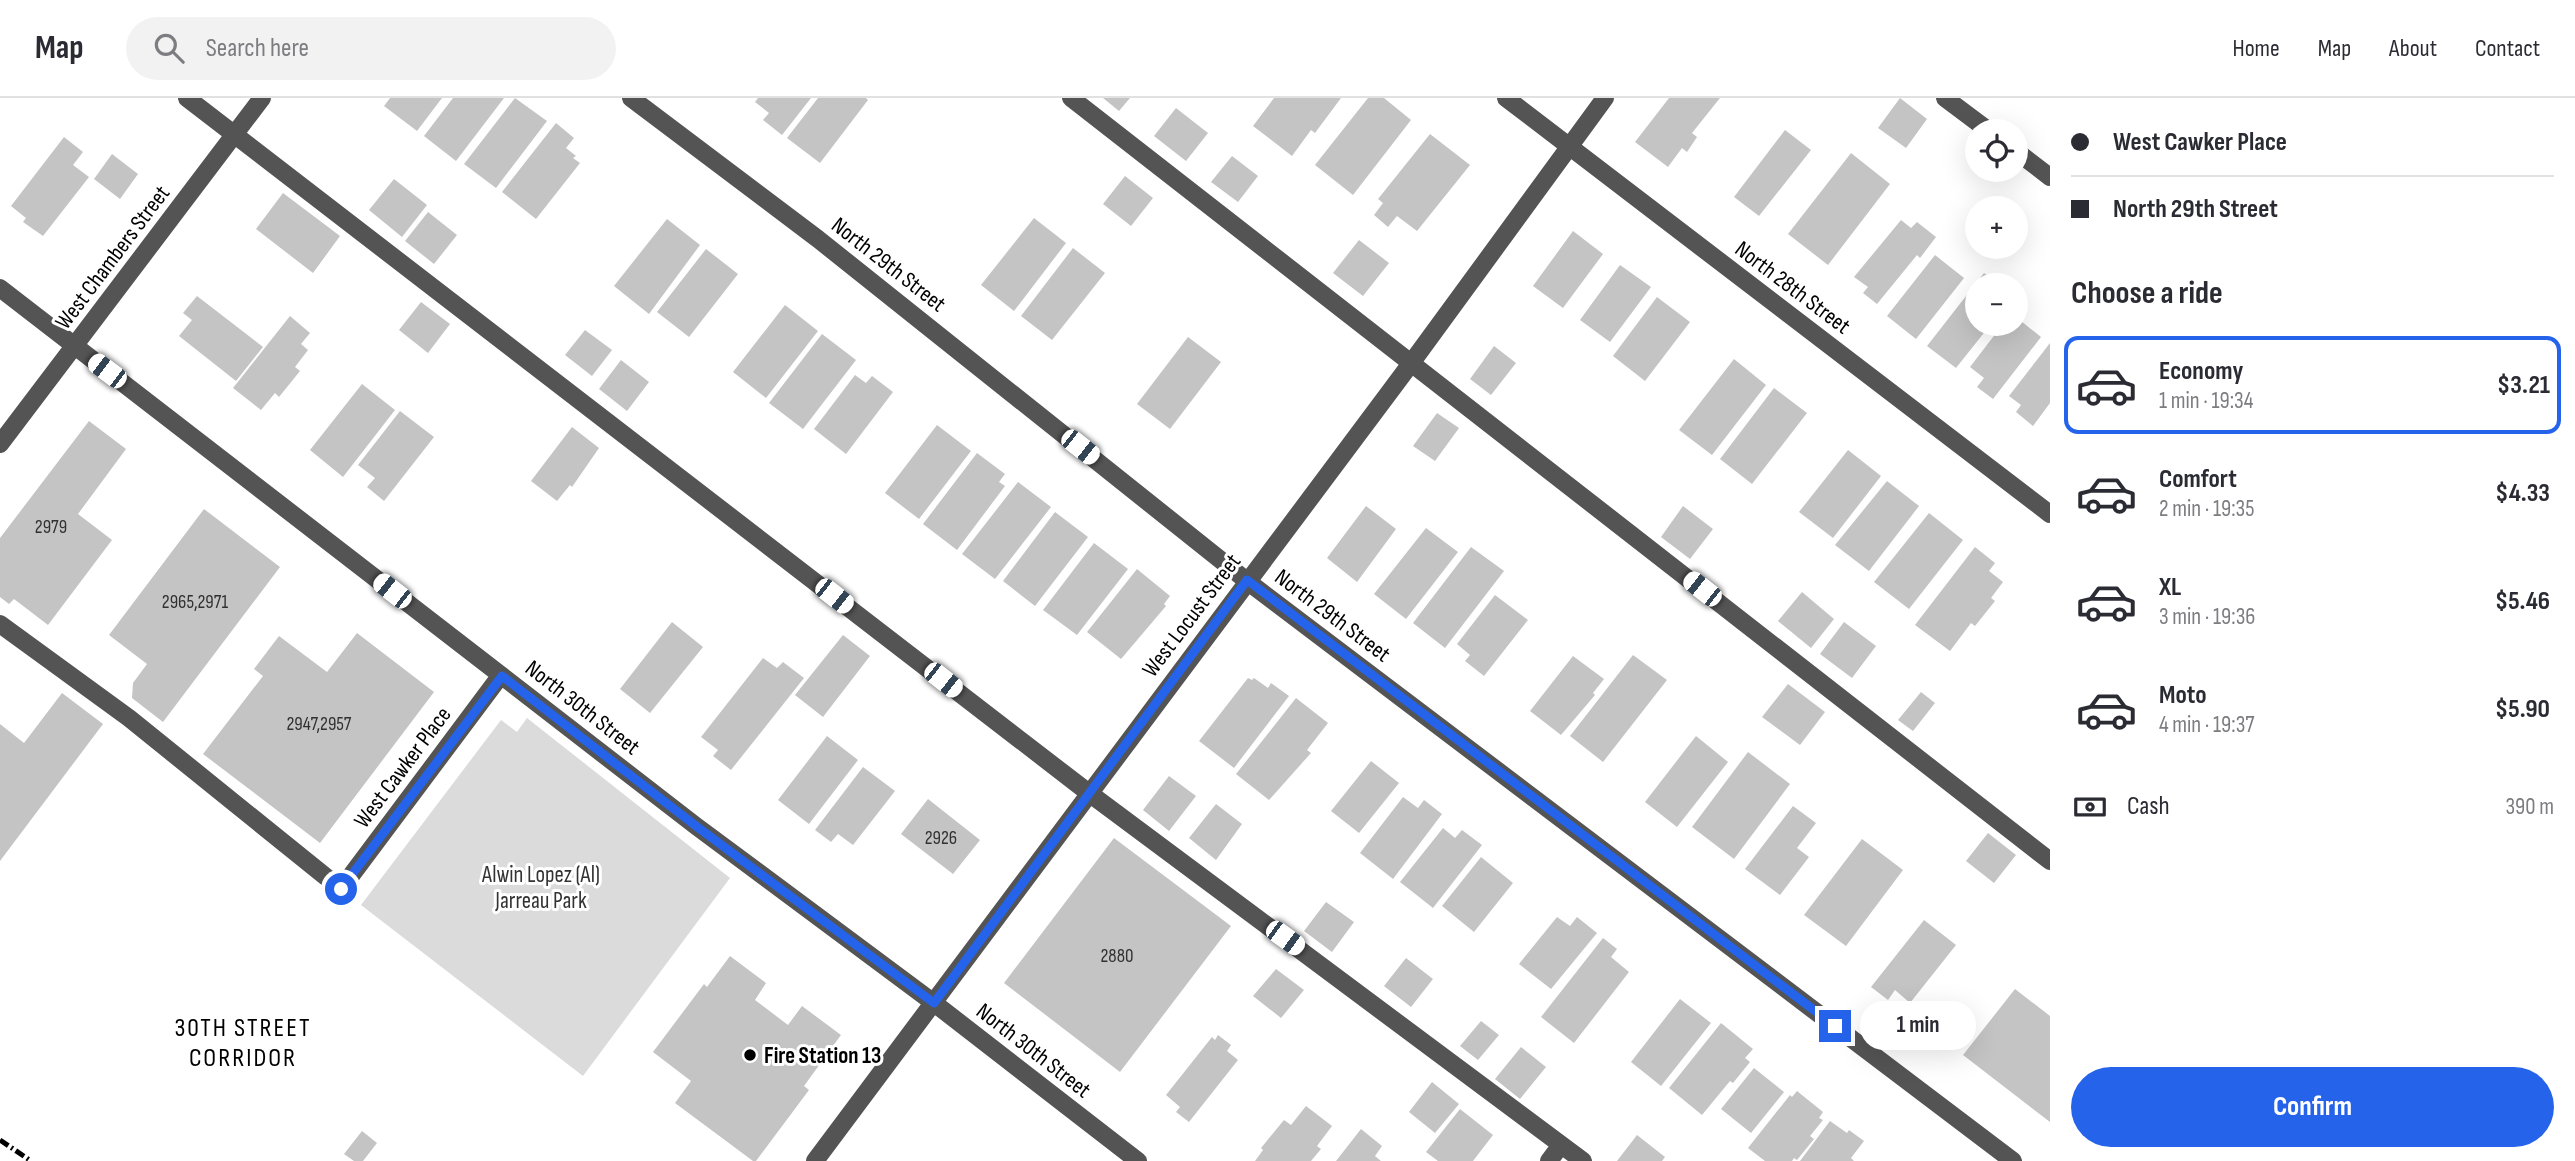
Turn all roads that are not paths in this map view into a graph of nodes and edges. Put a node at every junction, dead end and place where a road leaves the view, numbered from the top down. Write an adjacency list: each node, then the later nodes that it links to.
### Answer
1 (187, 98): 9 (street)
2 (262, 98): 9 (street, West Chambers Street)
3 (631, 98): 18 (street, North 29th Street)
4 (1071, 98): 15 (street)
5 (1506, 98): 10 (street, North 28th Street)
6 (1605, 98): 10 (street, West Locust Street)
7 (1945, 98): 8 (street)
8 (1973, 119)
9 (235, 135): 14 (street, West Chambers Street); 21 (street)
10 (1569, 147): 15 (street, West Locust Street); 17 (street, North 28th Street)
11 (2028, 160): 12 (street)
12 (2050, 177)
13 (0, 288): 14 (street, North 30th Street)
14 (76, 346): 16 (street, West Chambers Street); 20 (street, North 30th Street)
15 (1412, 362): 18 (street, West Locust Street); 22 (street)
16 (0, 444)
17 (2050, 514)
18 (1247, 580): 21 (street, West Locust Street); 29 (street, North 29th Street)
19 (0, 624): 20 (street, West Cawker Place)
20 (502, 676): 23 (street, North 30th Street)
21 (1089, 793): 23 (street, West Locust Street); 24 (street)
22 (2050, 861)
23 (934, 1003): 25 (street, West Locust Street); 26 (street, North 30th Street)
24 (1562, 1145): 27 (street); 28 (street)
25 (815, 1161)
26 (1138, 1161)
27 (1549, 1161)
28 (1583, 1161)
29 (2013, 1161)

